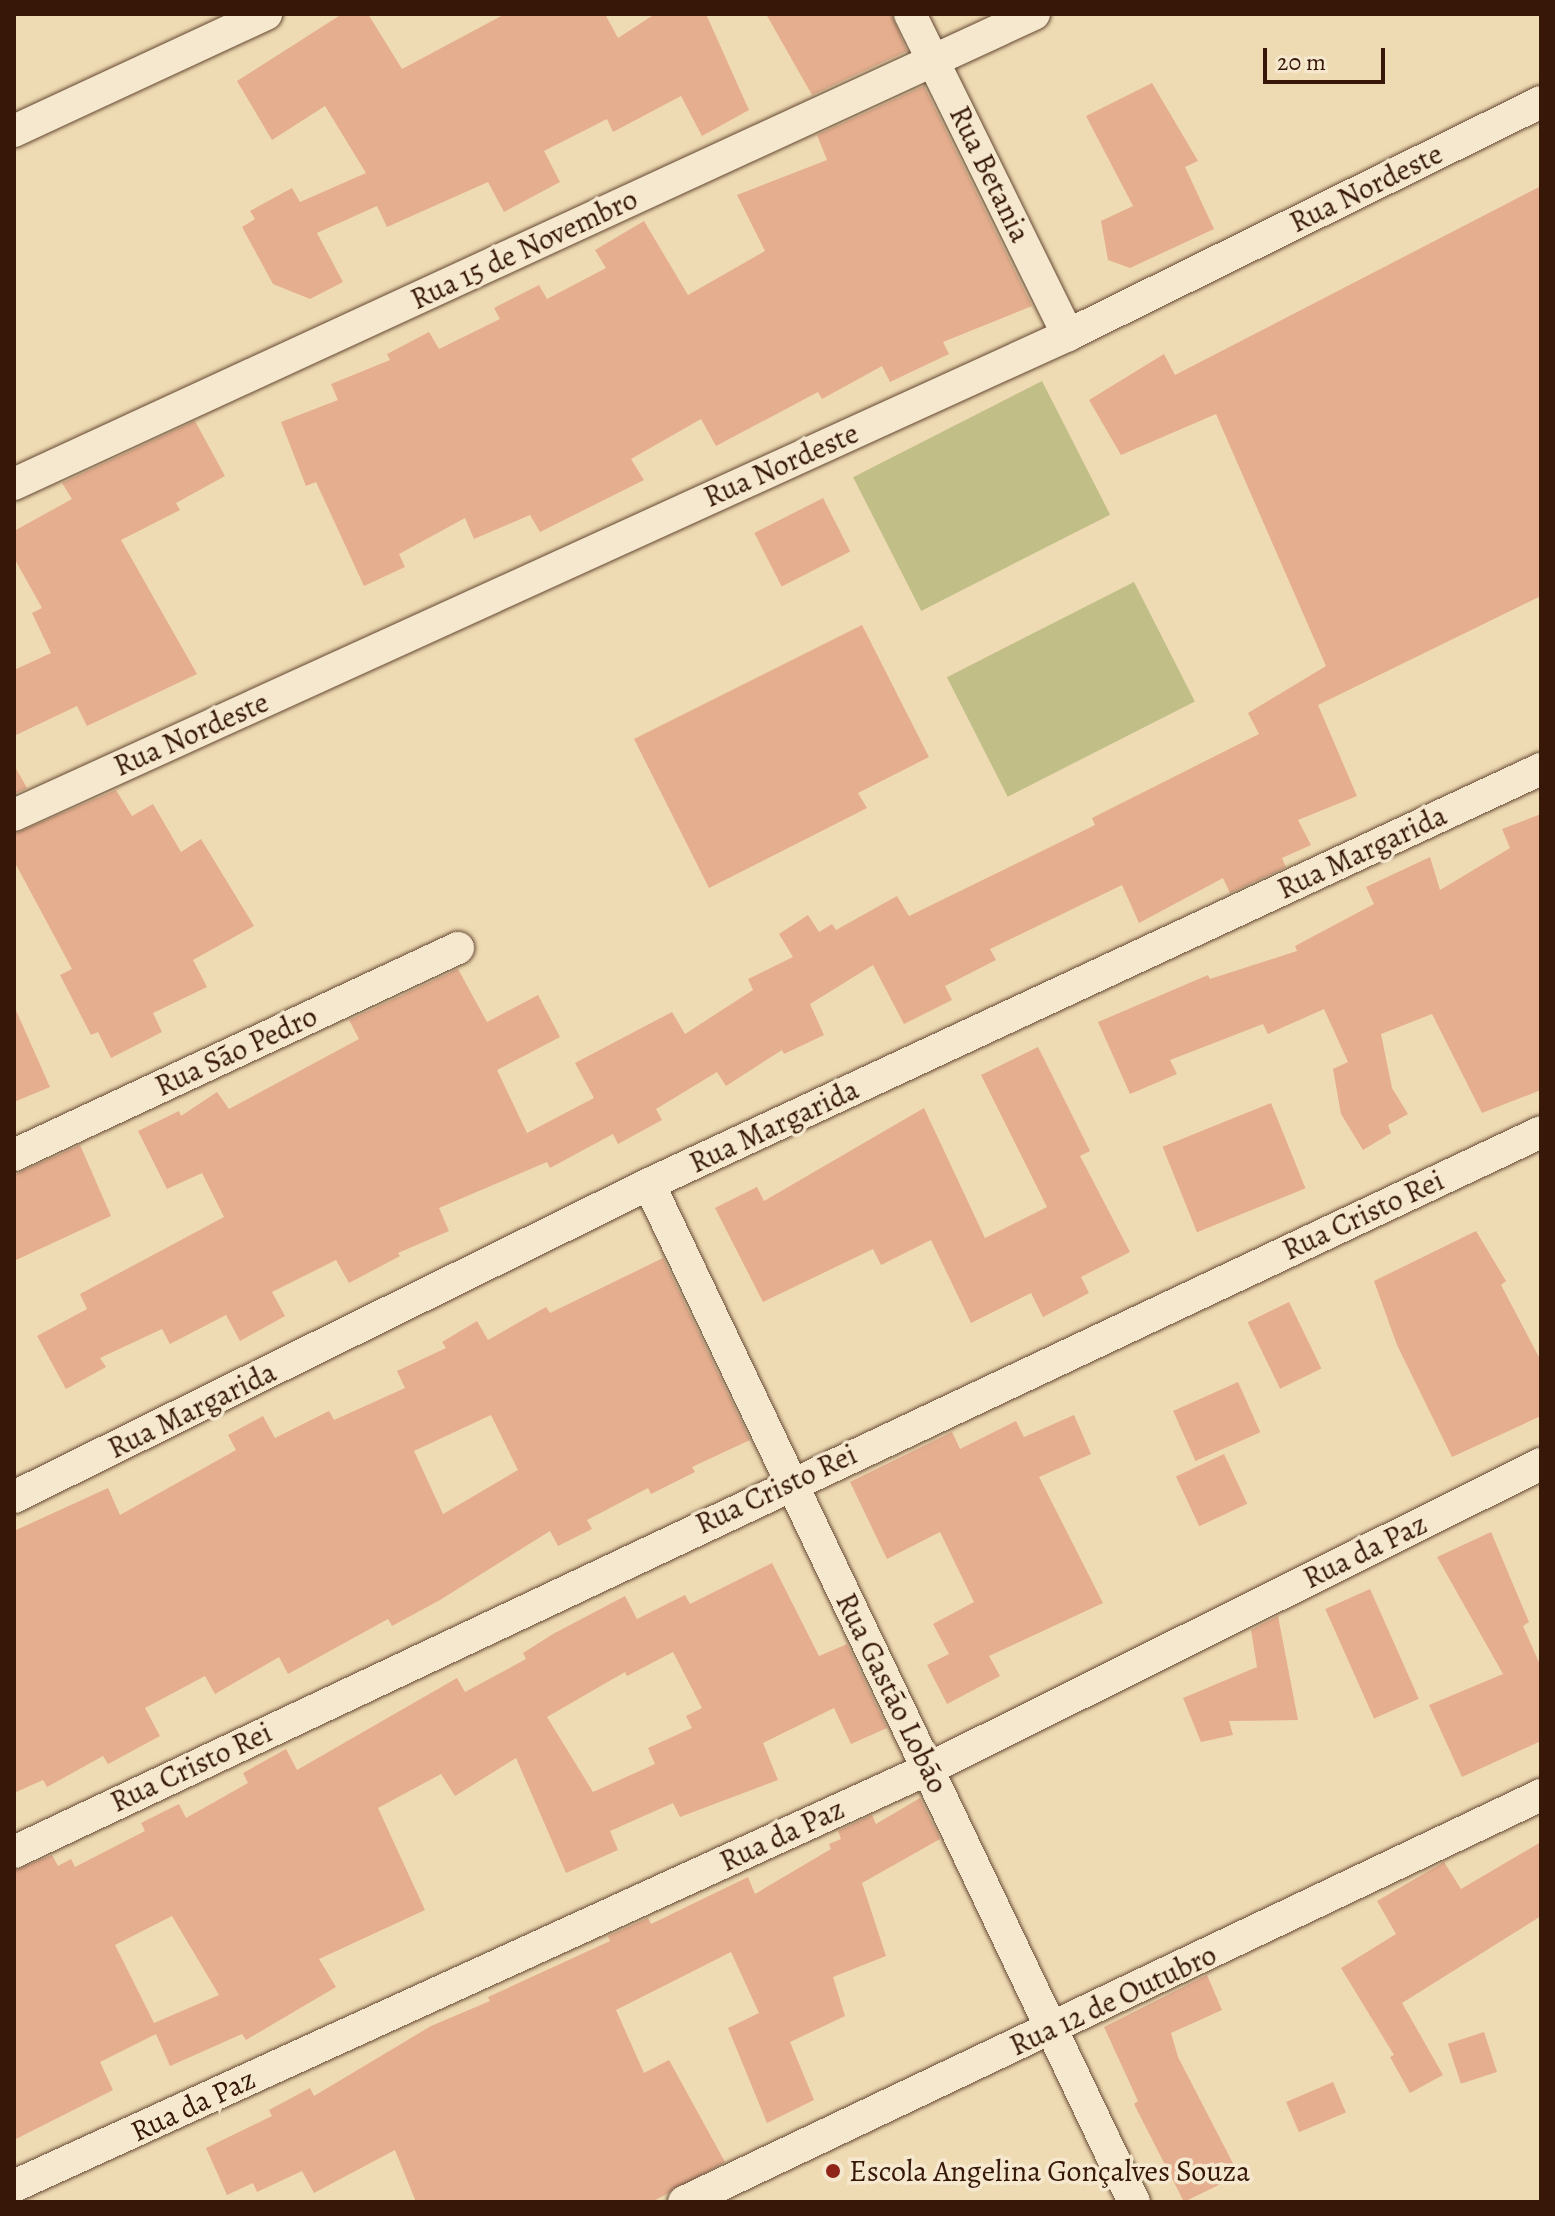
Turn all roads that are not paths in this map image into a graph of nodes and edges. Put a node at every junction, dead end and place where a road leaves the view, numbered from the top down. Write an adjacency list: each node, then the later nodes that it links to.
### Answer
1 (266, 14): 6 (street)
2 (910, 14): 4 (street, Rua Betania)
3 (1034, 14): 4 (street, Rua 15 de Novembro)
4 (935, 60): 7 (street, Rua Betania); 8 (street, Rua 15 de Novembro)
5 (1541, 102): 7 (street, Rua Nordeste)
6 (14, 131)
7 (1068, 335): 10 (street, Rua Nordeste)
8 (14, 484)
9 (1541, 769): 14 (street, Rua Margarida)
10 (14, 815)
11 (458, 948): 13 (street, Rua São Pedro)
12 (1541, 1132): 16 (street, Rua Cristo Rei)
13 (14, 1155)
14 (649, 1184): 16 (street, Rua Gastão Lobão); 17 (street, Rua Margarida)
15 (1541, 1464): 18 (street, Rua da Paz)
16 (791, 1482): 18 (street, Rua Gastão Lobão); 20 (street, Rua Cristo Rei)
17 (14, 1497)
18 (928, 1769): 21 (street, Rua Gastão Lobão); 22 (street, Rua da Paz)
19 (1541, 1795): 21 (street, Rua 12 de Outubro)
20 (14, 1852)
21 (1052, 2030): 23 (street, Rua 12 de Outubro); 24 (street, Rua Gastão Lobão)
22 (14, 2186)
23 (684, 2202)
24 (1134, 2202)

